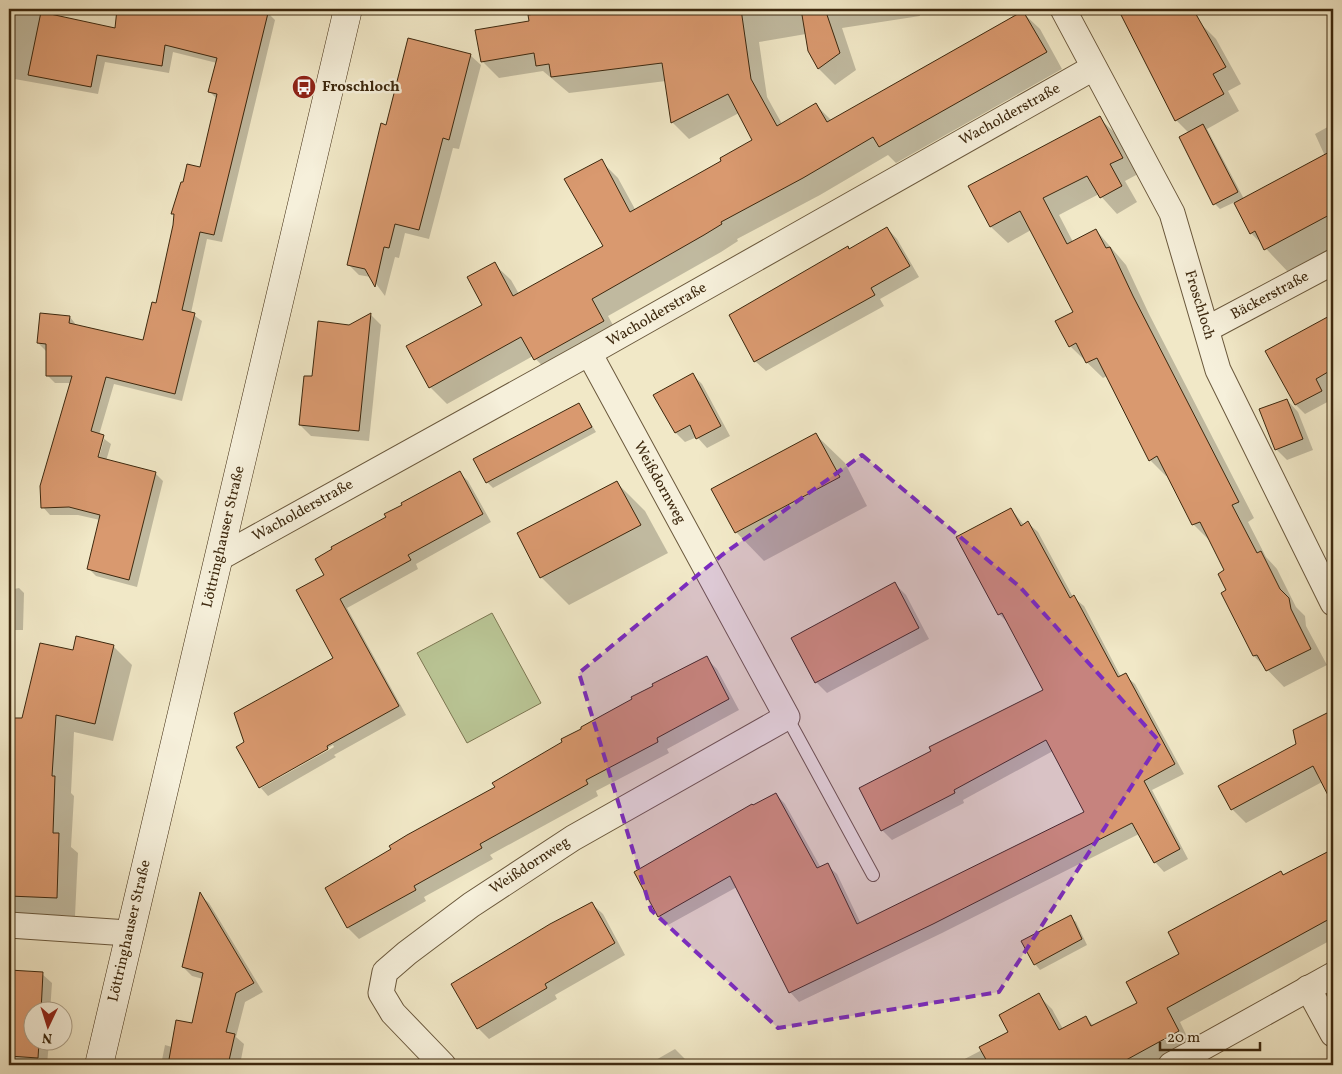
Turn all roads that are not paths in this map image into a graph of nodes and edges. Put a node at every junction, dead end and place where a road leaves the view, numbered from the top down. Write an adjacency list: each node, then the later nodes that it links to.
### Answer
1 (348, 9): 7 (street, Löttringhauser Straße)
2 (1063, 9): 3 (street, Froschloch)
3 (1093, 68): 5 (street, Froschloch); 6 (street, Wacholderstraße)
4 (1333, 262): 5 (street, Bäckerstraße)
5 (1207, 329): 8 (street, Froschloch)
6 (588, 354): 7 (street, Wacholderstraße); 9 (street, Weißdornweg)
7 (219, 558): 12 (street, Löttringhauser Straße)
8 (1333, 603)
9 (787, 717): 10 (lane, Weißdornweg); 17 (street, Weißdornweg)
10 (873, 875)
11 (9, 925): 12 (street)
12 (128, 933): 16 (street, Löttringhauser Straße)
13 (1333, 975): 14 (street)
14 (1308, 988): 15 (street); 18 (street)
15 (1333, 1034)
16 (99, 1065)
17 (443, 1065)
18 (1171, 1065)

